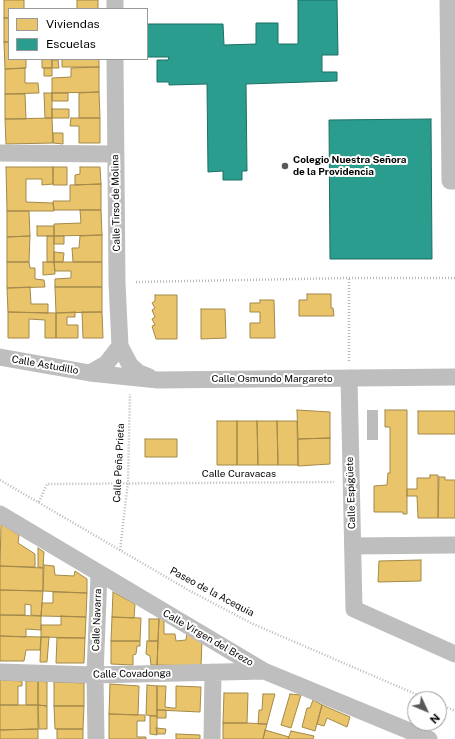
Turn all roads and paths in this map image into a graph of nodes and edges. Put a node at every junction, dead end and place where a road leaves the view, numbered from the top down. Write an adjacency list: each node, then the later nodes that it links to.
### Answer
1 (448, 0): 5 (street)
2 (115, 60): 4 (street, Calle Tirso de Molina)
3 (0, 154): 4 (street)
4 (115, 154): 8 (street, Calle Tirso de Molina)
5 (455, 180)
6 (349, 278): 7 (path); 8 (path); 14 (path)
7 (455, 278)
8 (117, 283): 9 (street, Calle Tirso de Molina)
9 (120, 346): 11 (street); 15 (street, Calle Tirso de Molina)
10 (0, 357): 11 (street, Calle Astudillo)
11 (90, 373): 13 (street, Calle Osmundo Margareto)
12 (455, 377): 14 (street, Calle Osmundo Margareto)
13 (131, 378): 15 (street, Calle Osmundo Margareto); 17 (path, Calle Peña Prieta)
14 (349, 378): 15 (street, Calle Osmundo Margareto); 18 (street, Calle Espigüete)
15 (158, 380)
16 (0, 480): 19 (path, Paseo de la Acequia)
17 (128, 482): 18 (path, Calle Curavacas); 19 (path, Calle Curavacas); 23 (path, Calle Peña Prieta)
18 (350, 482): 22 (street, Calle Espigüete)
19 (38, 502): 23 (path, Paseo de la Acequia)
20 (0, 514): 24 (street, Calle Virgen del Brezo)
21 (455, 545): 22 (street)
22 (353, 546): 25 (street, Calle Espigüete)
23 (120, 550): 30 (path, Paseo de la Acequia)
24 (99, 574): 26 (street, Calle Virgen del Brezo); 29 (street, Calle Navarra)
25 (455, 654)
26 (264, 671): 28 (street, Calle Covadonga); 33 (street, Calle Virgen del Brezo)
27 (0, 672): 29 (street, Calle Covadonga)
28 (213, 672): 29 (street, Calle Covadonga); 32 (street)
29 (96, 675): 31 (street, Calle Navarra)
30 (408, 691)
31 (96, 739)
32 (212, 739)
33 (429, 739)

